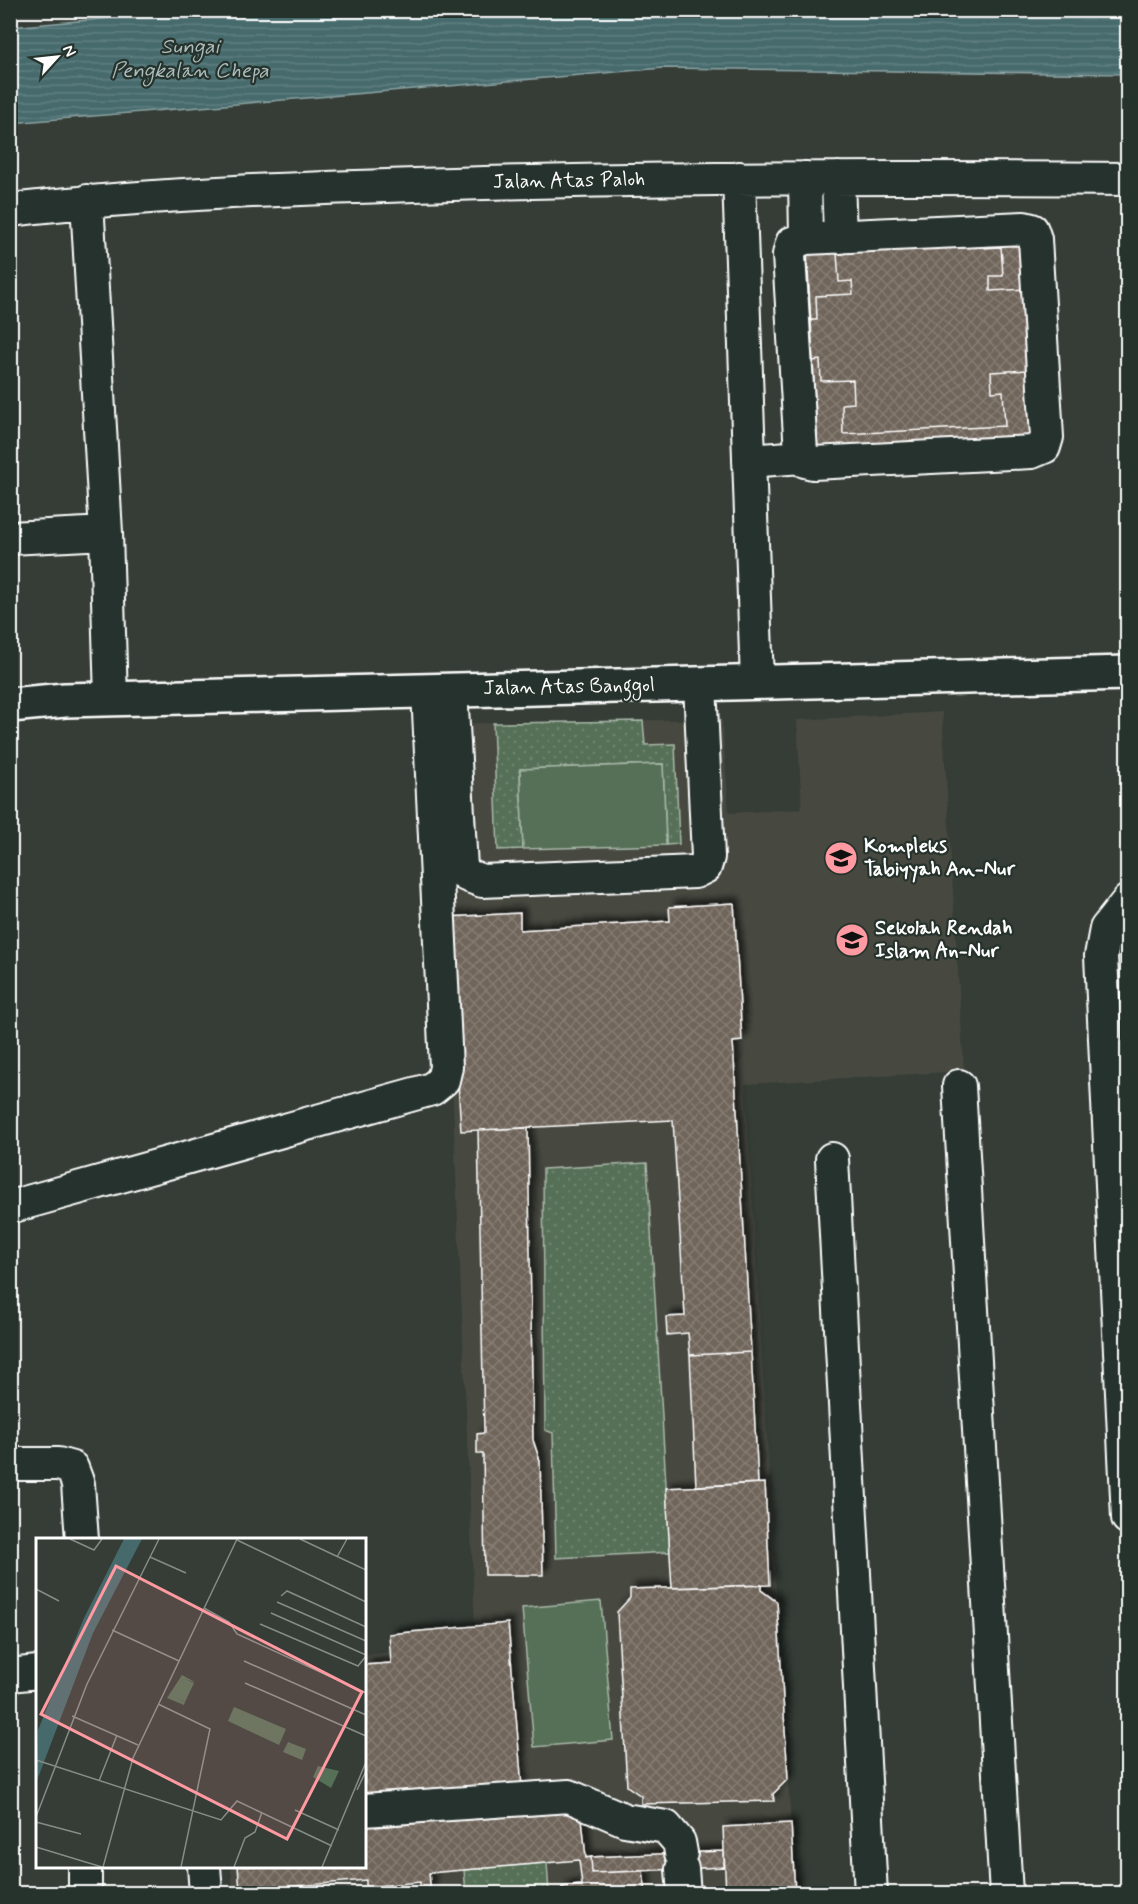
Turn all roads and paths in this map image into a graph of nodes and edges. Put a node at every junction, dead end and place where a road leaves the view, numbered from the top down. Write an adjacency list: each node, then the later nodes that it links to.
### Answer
1 (739, 177): 2 (street, Jalan Atas Paloh); 5 (street, Jalan Atas Paloh); 10 (street)
2 (805, 178): 3 (street, Jalan Atas Paloh); 8 (street)
3 (838, 178): 4 (street, Jalan Atas Paloh); 7 (street)
4 (1128, 178)
5 (87, 201): 6 (street, Jalan Atas Paloh); 11 (street)
6 (10, 210)
7 (840, 237): 8 (street); 9 (street)
8 (806, 238): 9 (street)
9 (802, 457): 10 (street)
10 (749, 461): 14 (street)
11 (106, 533): 12 (street); 17 (street)
12 (10, 538)
13 (1128, 673): 14 (main road, Jalan Atas Banggol)
14 (757, 682): 15 (main road, Jalan Atas Banggol)
15 (700, 684): 16 (main road, Jalan Atas Banggol); 16 (street)
16 (440, 691): 17 (main road, Jalan Atas Banggol); 22 (street)
17 (111, 699): 18 (main road, Jalan Atas Banggol)
18 (10, 705)
19 (1128, 901): 24 (street)
20 (959, 1086): 35 (street)
21 (831, 1159): 34 (street)
22 (10, 1208)
23 (10, 1464): 25 (street)
24 (1128, 1518)
25 (82, 1538)
26 (36, 1672): 27 (street)
27 (10, 1675)
28 (366, 1810): 31 (street)
29 (85, 1868): 32 (street)
30 (204, 1868): 33 (street)
31 (682, 1872)
32 (85, 1893)
33 (206, 1893)
34 (871, 1893)
35 (1006, 1893)

